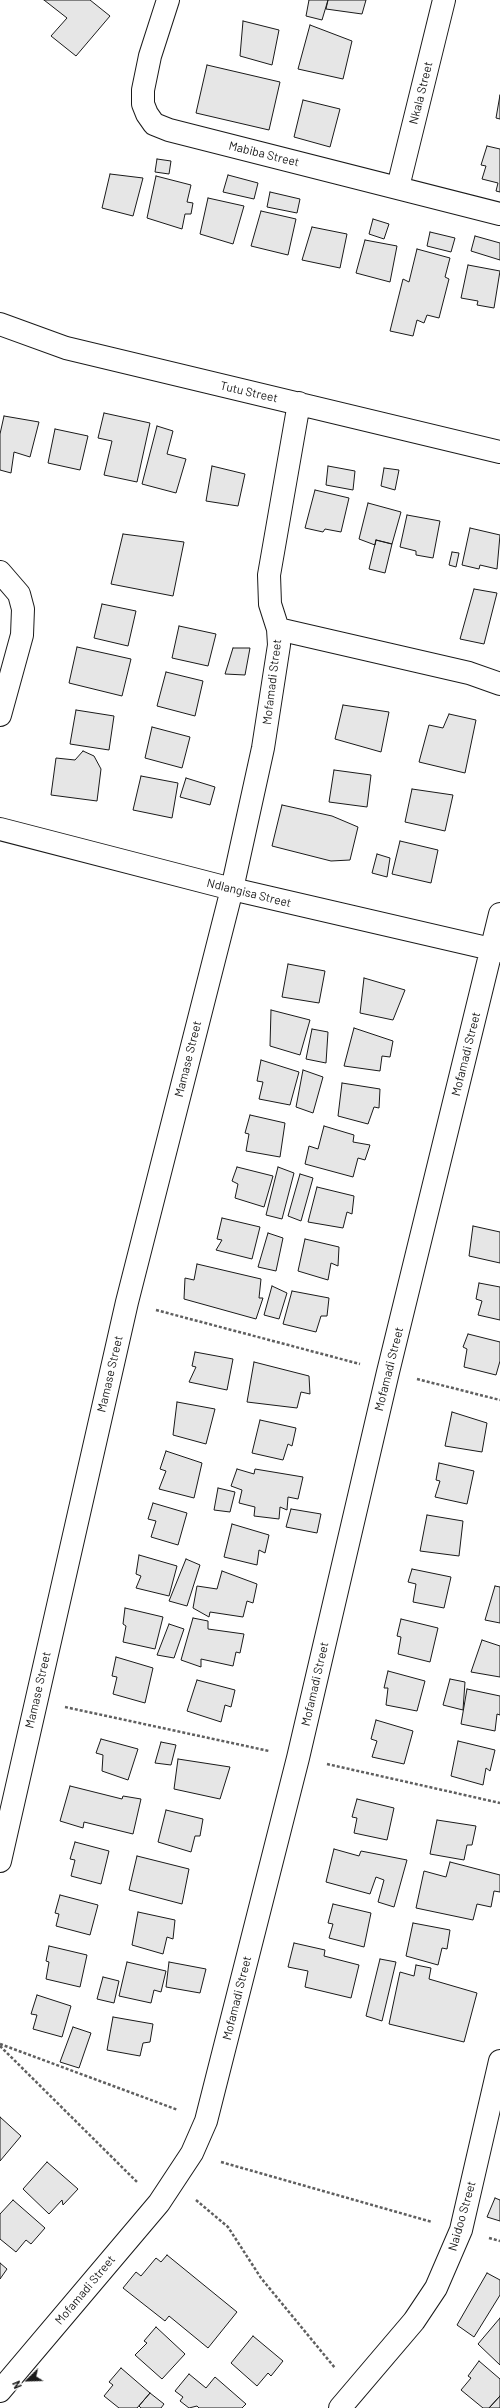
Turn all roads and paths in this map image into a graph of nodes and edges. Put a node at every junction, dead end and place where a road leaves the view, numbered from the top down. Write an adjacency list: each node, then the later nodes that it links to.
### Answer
1 (168, 0): 3 (street, Mabiba Street)
2 (444, 0): 3 (street, Nkala Street)
3 (398, 187): 4 (street, Mabiba Street)
4 (500, 214)
5 (0, 324): 6 (street, Tutu Street)
6 (299, 403): 7 (street, Tutu Street); 9 (street)
7 (500, 452)
8 (0, 572): 11 (street)
9 (278, 629): 10 (street, Mofamadi Street); 13 (street, Mofamadi Street)
10 (500, 684)
11 (0, 715)
12 (0, 829): 13 (street, Ndlangisa Street)
13 (232, 889): 15 (street, Ndlangisa Street); 16 (street, Mamase Street)
14 (500, 914): 15 (street, Mofamadi Street)
15 (496, 950): 17 (street, Mofamadi Street)
16 (127, 1302): 17 (path); 19 (street, Mamase Street)
17 (388, 1372): 18 (path); 22 (street, Mofamadi Street)
18 (500, 1400)
19 (0, 1861)
20 (0, 2045): 22 (path); 25 (path)
21 (500, 2061): 26 (street, Naidoo Street)
22 (206, 2121): 23 (street, Mofamadi Street)
23 (192, 2153): 24 (street, Mofamadi Street); 26 (path)
24 (174, 2182): 25 (street, Mofamadi Street); 29 (path)
25 (159, 2203): 28 (street, Mofamadi Street)
26 (461, 2230): 27 (path); 29 (street, Naidoo Street)
27 (500, 2241)
28 (0, 2391)
29 (354, 2391): 30 (street, Naidoo Street)
30 (340, 2408)

